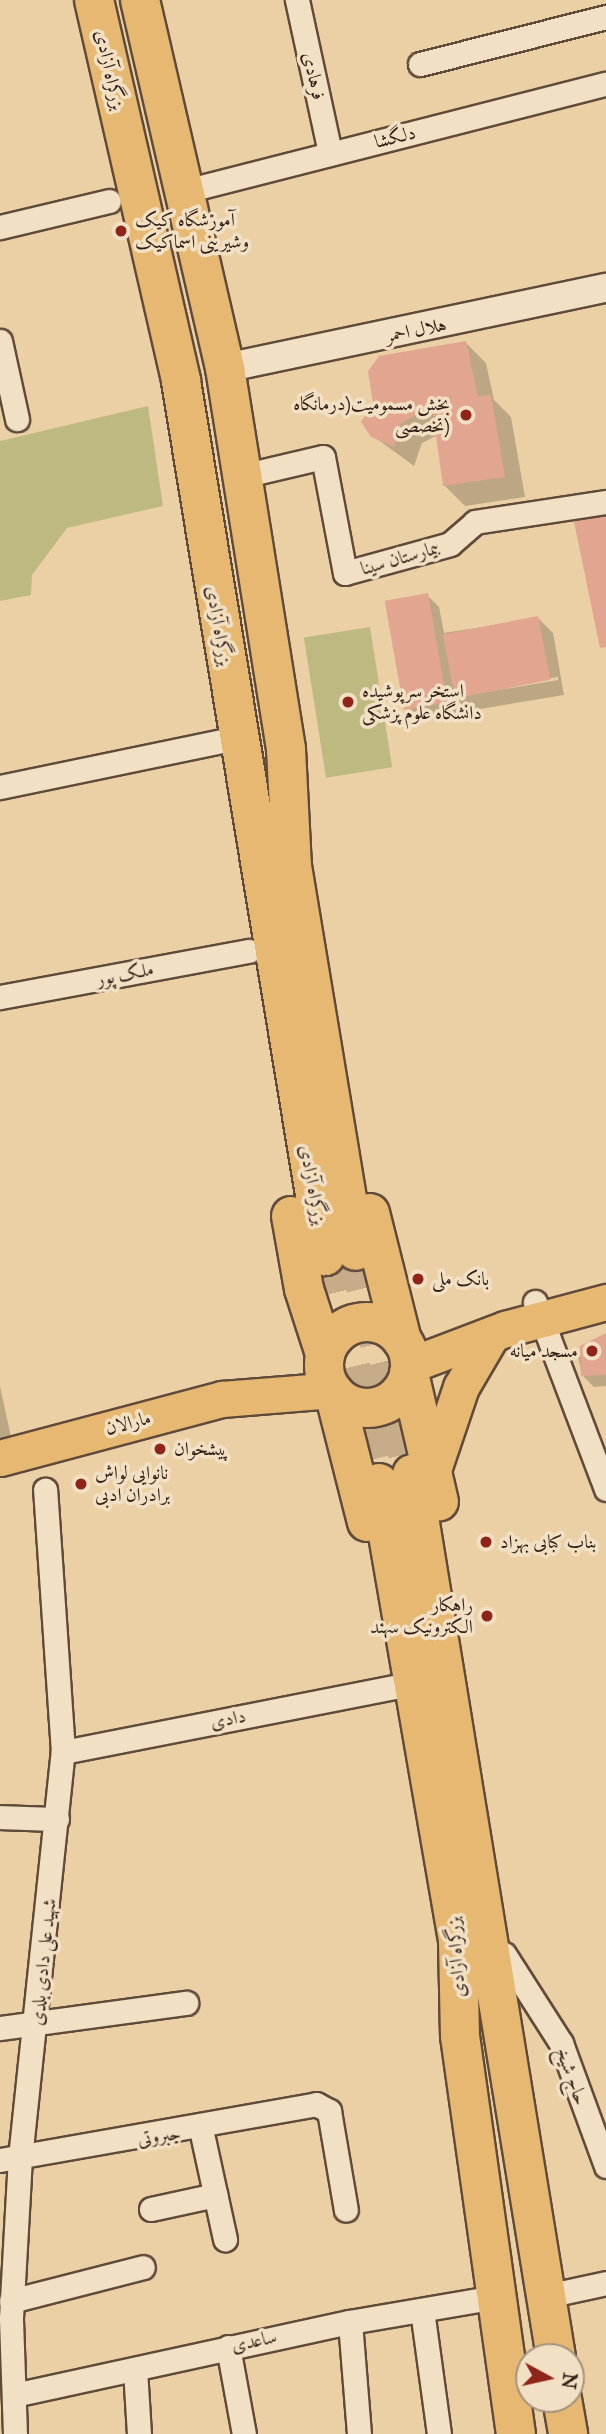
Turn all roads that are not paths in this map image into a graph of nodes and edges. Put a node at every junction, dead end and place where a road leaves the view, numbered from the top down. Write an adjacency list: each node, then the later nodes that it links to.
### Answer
1 (94, 0): 18 (highway, بزرگراه آزادی)
2 (140, 0): 9 (highway, بزرگراه آزادی)
3 (297, 0): 8 (street, فرهادی)
4 (601, 0): 5 (street)
5 (606, 18): 6 (street)
6 (420, 64)
7 (606, 84): 8 (street, دلگشا)
8 (330, 153): 9 (street, دلگشا)
9 (185, 191): 14 (highway, بزرگراه آزادی)
10 (109, 201): 11 (street)
11 (0, 227)
12 (606, 288): 14 (street, هلال احمر)
13 (0, 341): 15 (street)
14 (225, 368): 16 (highway, بزرگراه آزادی)
15 (17, 419)
16 (242, 477): 17 (street, بیمارستان سینا); 19 (highway, بزرگراه آزادی)
17 (606, 502)
18 (236, 738): 19 (highway, بزرگراه آزادی); 20 (street); 21 (highway)
19 (286, 749): 23 (highway, بزرگراه آزادی)
20 (0, 787)
21 (249, 951): 22 (street, ملک پور); 26 (highway)
22 (0, 997)
23 (386, 1290): 26 (highway); 28 (highway, بزرگراه آزادی)
24 (606, 1302): 25 (main road)
25 (538, 1311): 27 (main road); 34 (street)
26 (312, 1312): 29 (highway)
27 (492, 1334): 28 (main road); 33 (main road)
28 (407, 1359): 29 (highway); 29 (highway); 30 (highway, بزرگراه آزادی)
29 (329, 1374): 31 (highway); 32 (main road, مارالان)
30 (422, 1428): 31 (highway); 33 (highway, بزرگراه آزادی)
31 (347, 1446): 36 (highway)
32 (0, 1458)
33 (408, 1476): 40 (highway); 44 (highway, بزرگراه آزادی); 45 (highway, بزرگراه آزادی)
34 (606, 1489)
35 (45, 1490): 37 (street, شهید علی دادی بلدی)
36 (394, 1687): 37 (street, دادی); 45 (highway)
37 (63, 1752): 39 (street, شهید علی دادی بلدی)
38 (0, 1817): 39 (street)
39 (57, 1819): 42 (street, شهید علی دادی بلدی)
40 (503, 1954): 44 (highway); 48 (street, حاج شیخ)
41 (186, 2003): 42 (street)
42 (37, 2027): 43 (street); 47 (street, شهید علی دادی بلدی)
43 (0, 2028)
44 (506, 2028): 55 (highway, بزرگراه آزادی)
45 (460, 2036): 56 (highway, بزرگراه آزادی)
46 (201, 2129): 47 (street, جبروتی); 49 (street); 51 (street, جبروتی)
47 (10, 2159): 57 (street, شهید علی دادی بلدی)
48 (606, 2166)
49 (215, 2195): 50 (street); 52 (street)
50 (151, 2209)
51 (346, 2210)
52 (225, 2239)
53 (143, 2267): 57 (street)
54 (606, 2283): 55 (street)
55 (546, 2296): 60 (highway, بزرگراه آزادی)
56 (497, 2297): 58 (street, ساعدی); 70 (highway, بزرگراه آزادی)
57 (11, 2301): 63 (street, شهید علی دادی بلدی)
58 (422, 2310): 59 (street, ساعدی); 69 (street)
59 (349, 2322): 61 (street, ساعدی); 68 (street)
60 (554, 2343)
61 (228, 2347): 62 (street, ساعدی); 67 (street)
62 (135, 2369): 63 (street, ساعدی); 66 (street)
63 (14, 2395): 65 (street, شهید علی دادی بلدی)
64 (564, 2413): 71 (highway)
65 (15, 2434)
66 (139, 2434)
67 (244, 2434)
68 (359, 2434)
69 (439, 2434)
70 (516, 2434)
71 (568, 2434)

